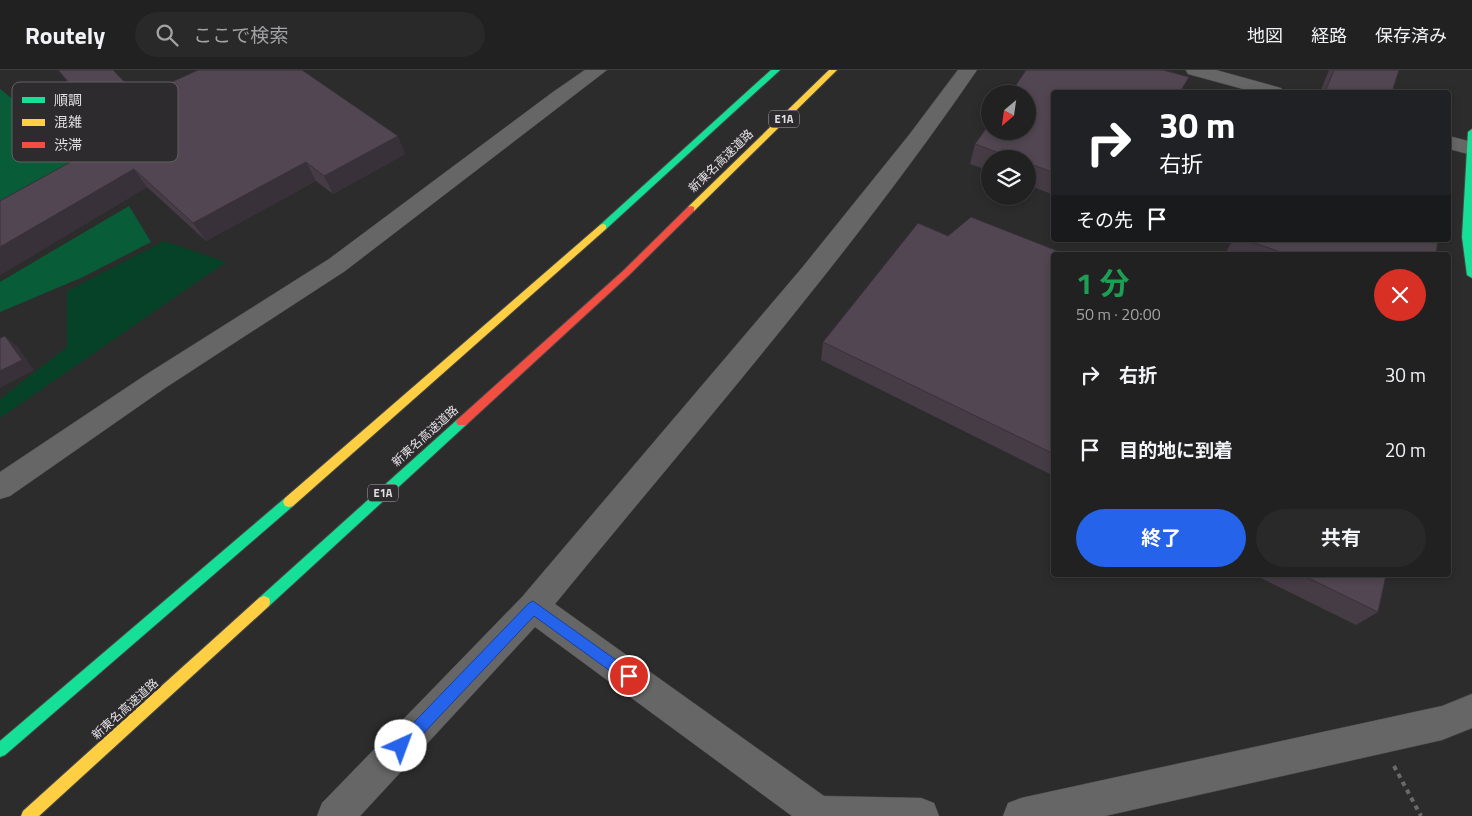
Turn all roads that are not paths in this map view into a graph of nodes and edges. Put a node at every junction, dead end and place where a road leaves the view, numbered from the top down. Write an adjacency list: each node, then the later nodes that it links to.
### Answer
1 (598, 70): 10 (street)
2 (776, 70): 13 (main road)
3 (834, 70): 15 (main road, 新東名高速道路 / E1A)
4 (968, 70): 11 (street)
5 (1195, 70): 6 (street)
6 (1267, 90)
7 (1451, 142): 8 (street)
8 (1471, 143): 9 (main road)
9 (1472, 275)
10 (0, 486)
11 (533, 607): 14 (street); 16 (street)
12 (1472, 711): 18 (street)
13 (0, 750)
14 (819, 815): 17 (street)
15 (28, 816)
16 (334, 816)
17 (921, 816)
18 (1022, 816)

